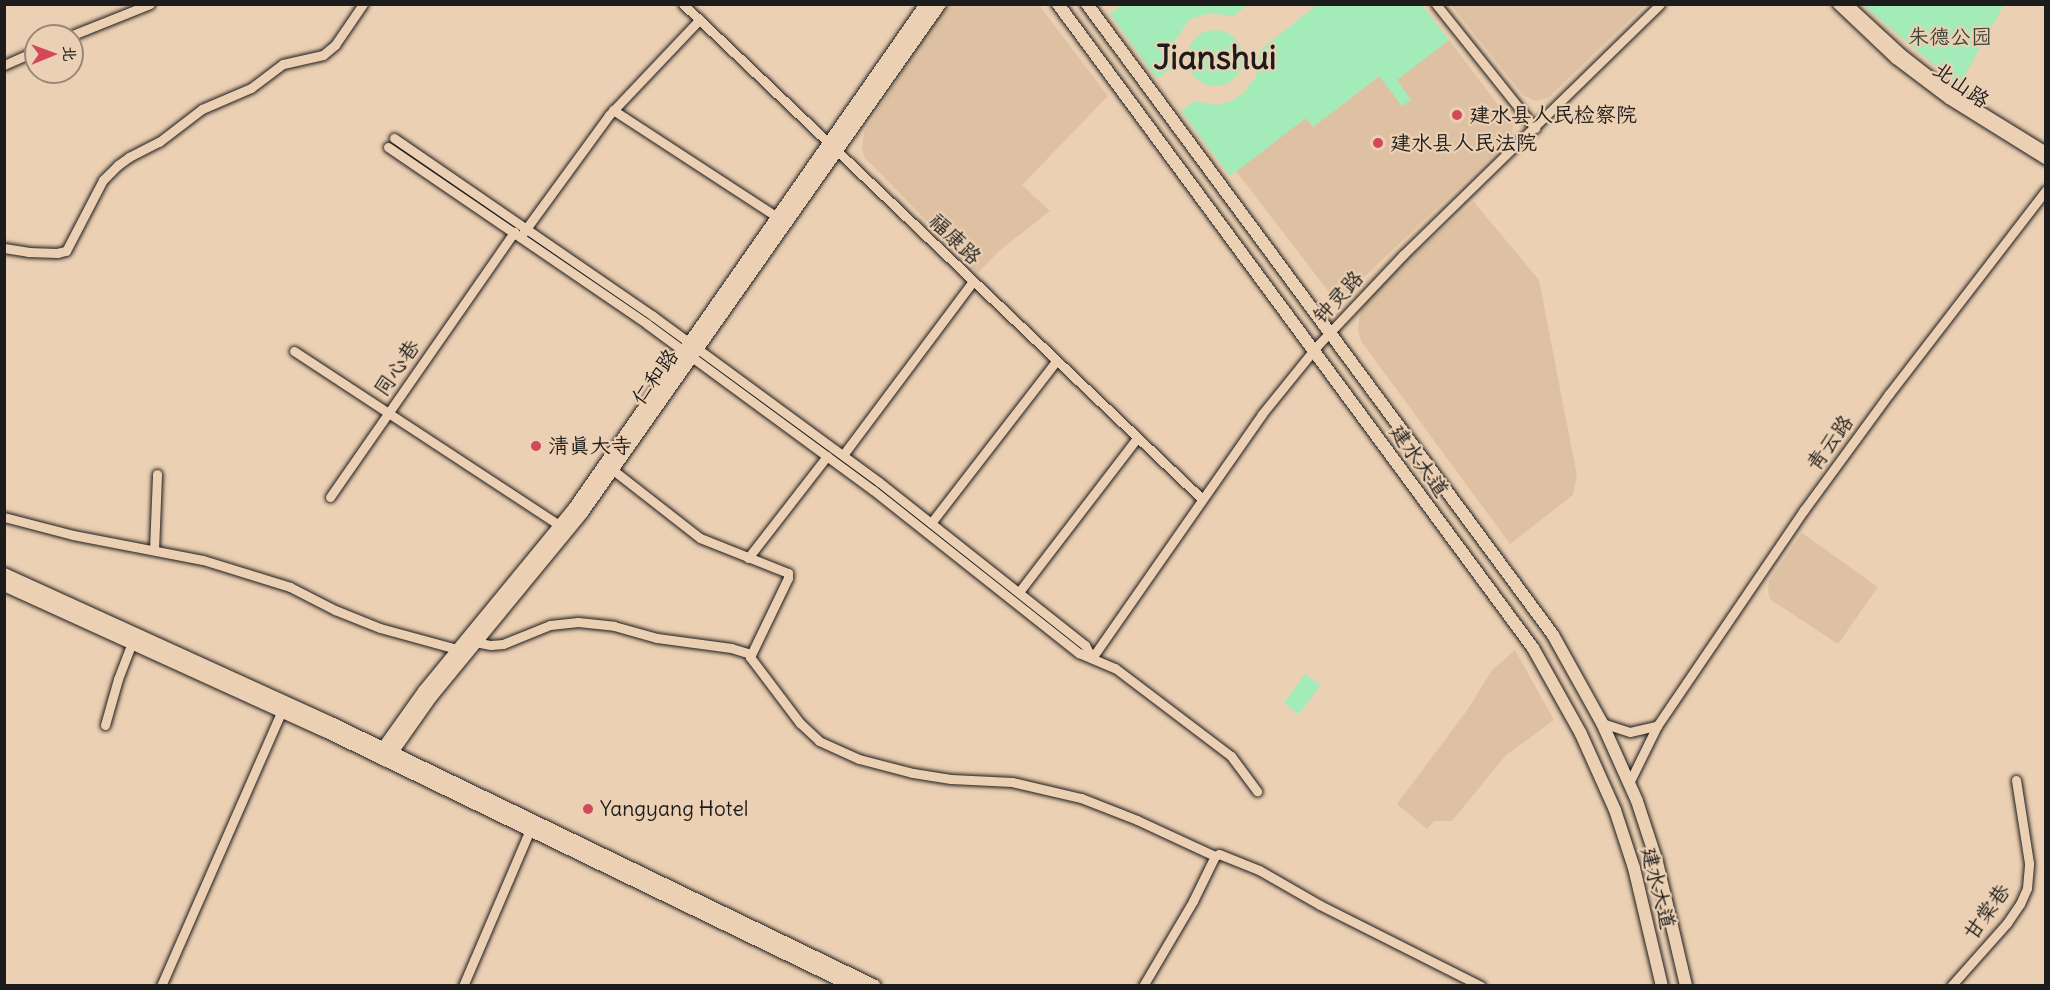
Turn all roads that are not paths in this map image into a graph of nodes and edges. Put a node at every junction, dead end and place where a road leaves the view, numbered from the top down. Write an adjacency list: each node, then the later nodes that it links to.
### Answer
1 (150, 4): 13 (street)
2 (363, 4): 27 (street)
3 (683, 4): 12 (street, 福康路)
4 (926, 4): 20 (main road, 仁和路)
5 (940, 4): 20 (main road, 仁和路)
6 (1058, 4): 31 (main road, 建水大道)
7 (1088, 4): 29 (main road, 建水大道)
8 (1436, 4): 17 (street)
9 (1660, 4): 17 (street, 钟灵路)
10 (1837, 4): 22 (street, 北山路)
11 (1848, 4): 21 (street, 北山路)
12 (699, 20): 16 (street, 同心巷); 20 (street, 福康路)
13 (84, 30)
14 (24, 56): 15 (street)
15 (4, 65)
16 (614, 110): 24 (street); 25 (street, 同心巷)
17 (1535, 128): 29 (street, 钟灵路)
18 (394, 138): 25 (street)
19 (388, 147): 26 (street)
20 (832, 147): 24 (main road, 仁和路); 28 (street, 福康路); 30 (main road, 仁和路)
21 (2046, 151)
22 (2046, 160)
23 (2046, 190): 58 (street, 青云路)
24 (777, 217): 30 (main road, 仁和路)
25 (526, 228): 26 (street, 同心巷); 30 (street)
26 (517, 235): 30 (street); 34 (street, 同心巷)
27 (4, 248)
28 (973, 281): 33 (street, 福康路); 36 (street)
29 (1330, 332): 31 (street, 钟灵路); 56 (main road, 建水大道)
30 (692, 350): 36 (street); 37 (street); 38 (main road, 仁和路); 44 (main road, 仁和路)
31 (1314, 350): 41 (street, 钟灵路); 71 (main road, 建水大道)
32 (294, 351): 34 (street)
33 (1056, 361): 35 (street, 福康路); 43 (street)
34 (388, 414): 40 (street); 44 (street, 同心巷)
35 (1137, 438): 41 (street, 福康路); 49 (street)
36 (843, 455): 43 (street)
37 (827, 456): 46 (street); 54 (street)
38 (613, 470): 46 (street); 50 (main road, 仁和路)
39 (157, 474): 45 (street)
40 (330, 497)
41 (1203, 499): 54 (street, 钟灵路)
42 (4, 517): 45 (street)
43 (931, 523): 49 (street)
44 (560, 526): 52 (main road, 仁和路)
45 (154, 550): 52 (street)
46 (748, 558): 53 (street)
47 (4, 574): 55 (main road)
48 (4, 585): 51 (main road)
49 (1019, 592): 54 (street)
50 (475, 642): 53 (street); 59 (main road, 仁和路)
51 (132, 643): 55 (main road); 57 (street)
52 (457, 650): 59 (main road, 仁和路)
53 (751, 654): 64 (street)
54 (1092, 658): 62 (street)
55 (284, 707): 59 (main road); 65 (street)
56 (1602, 723): 58 (street); 61 (main road, 建水大道)
57 (105, 725)
58 (1657, 726): 61 (street, 青云路)
59 (385, 755): 63 (main road); 68 (main road)
60 (2016, 780): 73 (street, 甘棠巷)
61 (1629, 783): 72 (main road, 建水大道)
62 (1257, 791)
63 (530, 830): 66 (street); 67 (main road)
64 (1215, 856): 69 (street); 70 (street)
65 (161, 986)
66 (463, 986)
67 (852, 986)
68 (875, 986)
69 (1143, 986)
70 (1482, 986)
71 (1662, 986)
72 (1686, 986)
73 (1951, 986)

